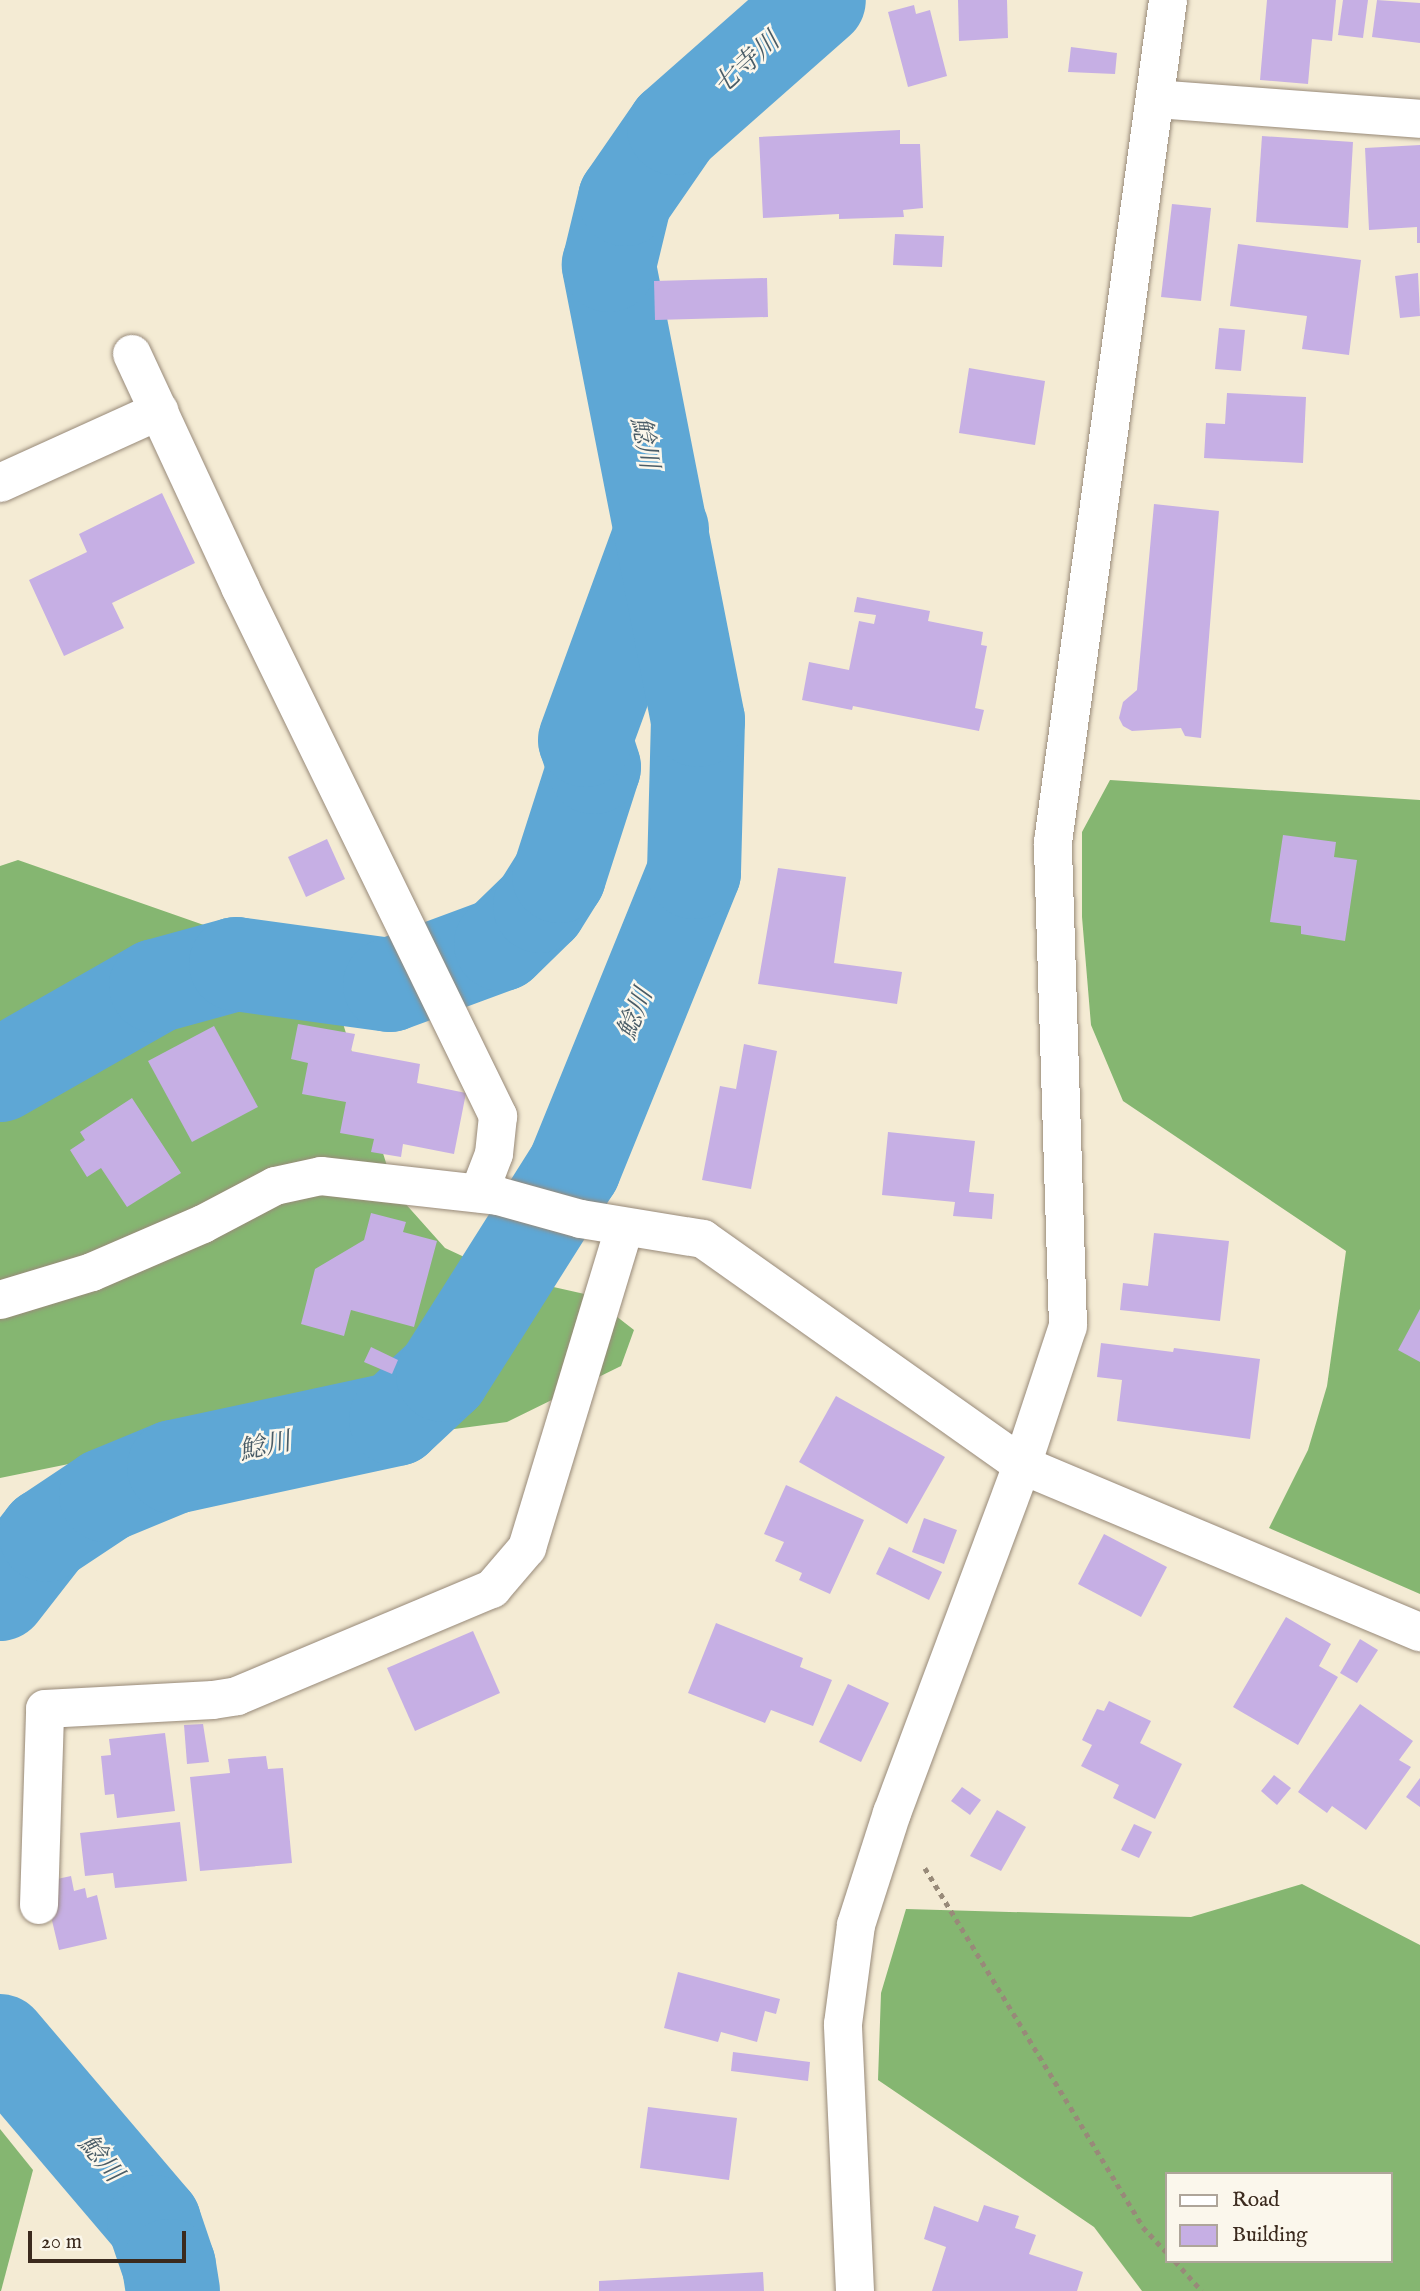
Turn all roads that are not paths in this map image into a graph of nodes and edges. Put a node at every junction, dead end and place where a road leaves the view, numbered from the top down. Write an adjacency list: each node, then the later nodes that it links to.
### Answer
1 (1168, 0): 2 (street)
2 (1156, 99): 3 (street); 10 (street)
3 (1420, 118)
4 (132, 354): 5 (street)
5 (159, 411): 6 (street); 7 (street)
6 (0, 483)
7 (488, 1195): 8 (street); 9 (street)
8 (624, 1228): 10 (street); 12 (street)
9 (0, 1300)
10 (1022, 1465): 11 (street); 13 (street)
11 (1420, 1632)
12 (39, 1905)
13 (855, 2291)

